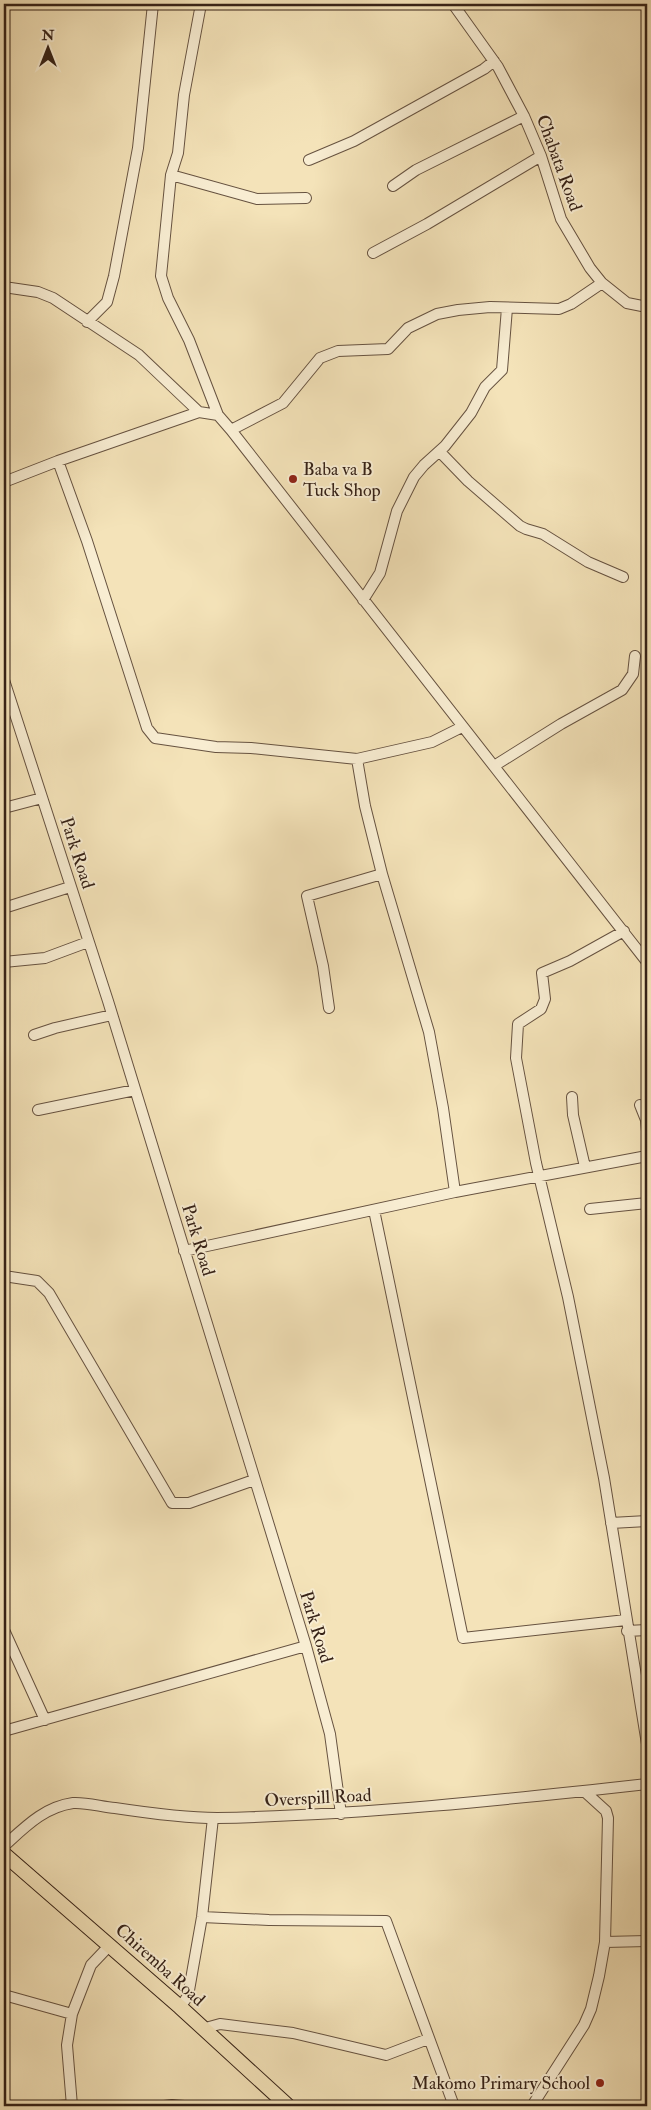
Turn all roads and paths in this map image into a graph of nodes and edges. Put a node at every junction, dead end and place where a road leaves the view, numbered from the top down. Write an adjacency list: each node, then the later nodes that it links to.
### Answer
1 (153, 4): 16 (street)
2 (201, 4): 8 (street)
3 (453, 4): 4 (street, Chabata Road)
4 (494, 61): 5 (street, Chabata Road); 7 (street)
5 (524, 116): 6 (street, Chabata Road); 9 (street)
6 (542, 156): 11 (street); 12 (street, Chabata Road)
7 (309, 160)
8 (171, 175): 10 (street); 18 (street)
9 (393, 186)
10 (306, 198)
11 (373, 253)
12 (602, 283): 14 (street, Chabata Road); 15 (street)
13 (4, 287): 16 (street)
14 (647, 307)
15 (507, 308): 19 (street); 20 (street)
16 (87, 322): 17 (street)
17 (199, 412): 18 (street); 21 (street)
18 (218, 415): 19 (street)
19 (231, 430): 24 (street)
20 (440, 452): 23 (street); 24 (street)
21 (58, 461): 22 (street); 28 (street)
22 (4, 482)
23 (622, 577)
24 (363, 600): 27 (street)
25 (635, 656): 29 (street)
26 (4, 680): 30 (street, Park Road)
27 (462, 727): 28 (street); 29 (street)
28 (357, 759): 32 (street)
29 (494, 766): 35 (street)
30 (42, 798): 31 (street); 33 (street, Park Road)
31 (4, 808)
32 (382, 874): 39 (street); 50 (street)
33 (70, 887): 34 (street); 36 (street, Park Road)
34 (7, 907)
35 (624, 931): 38 (street); 49 (street)
36 (88, 942): 37 (street); 40 (street, Park Road)
37 (4, 962)
38 (647, 962)
39 (329, 1008)
40 (112, 1015): 41 (street); 42 (street, Park Road)
41 (34, 1036)
42 (135, 1090): 45 (street); 54 (street, Park Road)
43 (572, 1098): 48 (street)
44 (640, 1105): 46 (street)
45 (38, 1110)
46 (647, 1131)
47 (647, 1156): 48 (street)
48 (585, 1167): 49 (street)
49 (539, 1175): 50 (street); 58 (street)
50 (455, 1192): 53 (street)
51 (647, 1203): 52 (street)
52 (590, 1209)
53 (374, 1210): 54 (street); 59 (street)
54 (184, 1251): 56 (street, Park Road)
55 (4, 1276): 56 (street)
56 (254, 1480): 62 (street, Park Road)
57 (647, 1521): 58 (street)
58 (611, 1523): 59 (street)
59 (627, 1626): 61 (street); 65 (street)
60 (4, 1630): 63 (street)
61 (647, 1630)
62 (306, 1646): 63 (street); 68 (street, Park Road)
63 (45, 1720): 64 (street)
64 (4, 1732)
65 (647, 1744)
66 (647, 1784): 67 (street, Overspill Road)
67 (584, 1791): 68 (street, Overspill Road); 74 (street)
68 (342, 1814): 69 (street, Overspill Road)
69 (213, 1818): 70 (street, Overspill Road); 72 (street)
70 (4, 1846)
71 (4, 1854): 75 (main road, Chiremba Road)
72 (202, 1917): 77 (street); 80 (street)
73 (647, 1941): 74 (street)
74 (605, 1942): 87 (street)
75 (110, 1945): 77 (main road, Chiremba Road); 78 (street)
76 (4, 1995): 78 (street)
77 (180, 2007): 79 (main road, Chiremba Road)
78 (72, 2014): 82 (street)
79 (202, 2029): 80 (street); 85 (main road, Chiremba Road)
80 (428, 2039): 86 (street)
81 (58, 2106): 82 (street)
82 (72, 2106)
83 (164, 2106): 84 (street)
84 (184, 2106)
85 (288, 2106)
86 (454, 2106)
87 (532, 2106)

